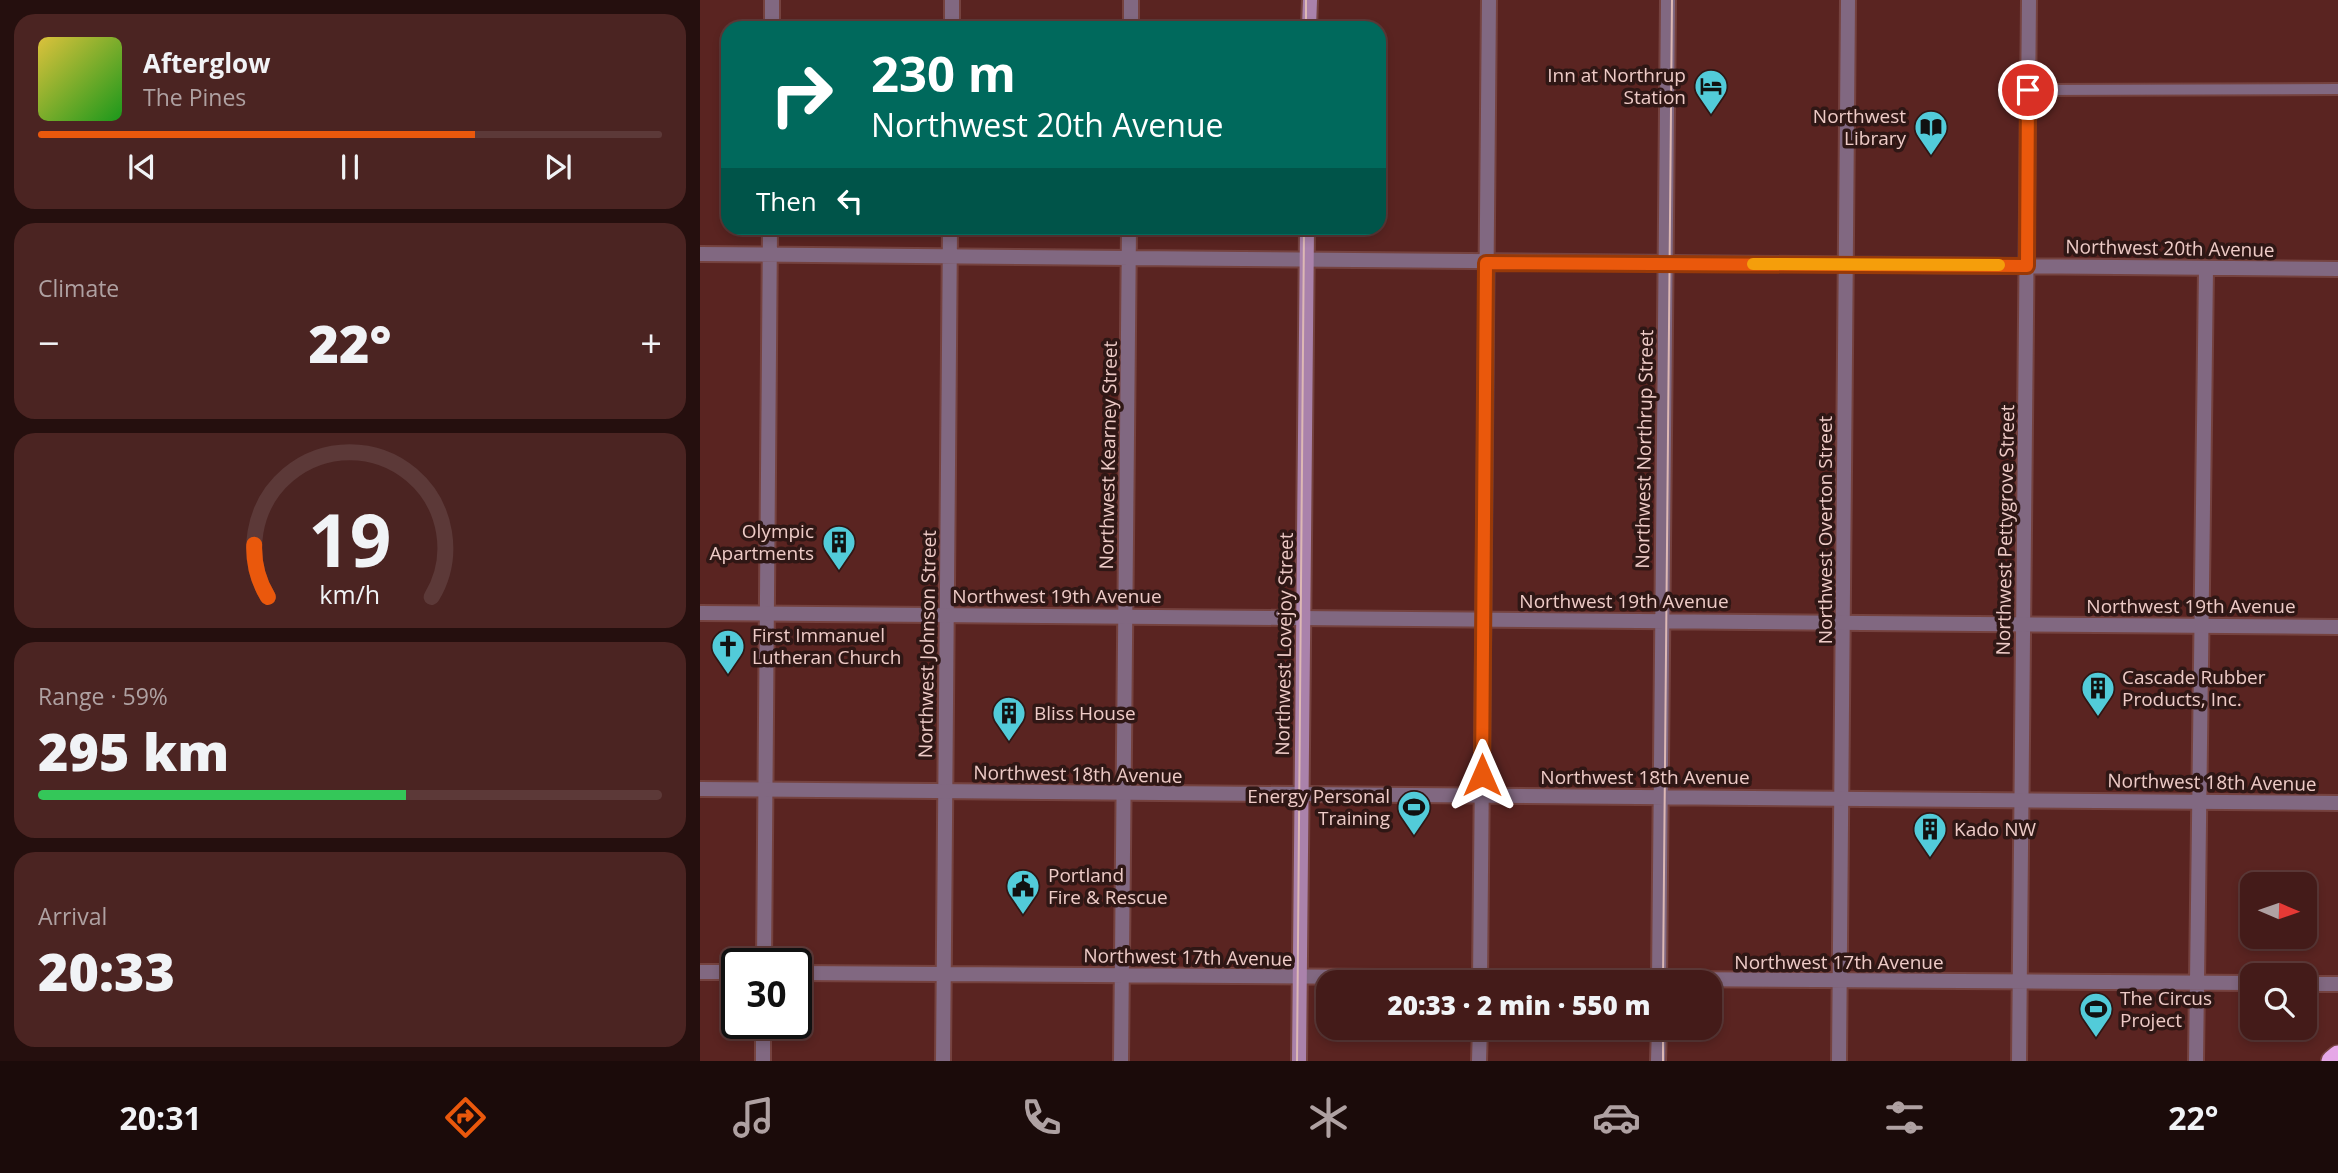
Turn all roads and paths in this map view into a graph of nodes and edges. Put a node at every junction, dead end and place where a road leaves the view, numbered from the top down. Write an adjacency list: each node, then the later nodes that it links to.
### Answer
1 (772, 0): 9 (street)
2 (952, 0): 10 (street)
3 (1131, 0): 11 (street)
4 (1310, 0): 12 (main road)
5 (1489, 0): 24 (street)
6 (1668, 0): 26 (street, Northwest Northrup Street)
7 (1848, 0): 25 (street, Northwest Overton Street)
8 (2029, 0): 14 (street, Northwest Pettygrove Street)
9 (772, 21)
10 (952, 21)
11 (1131, 21)
12 (1309, 21)
13 (2338, 89): 14 (street)
14 (2028, 90): 27 (street, Northwest Pettygrove Street)
15 (770, 235): 20 (street)
16 (950, 235): 21 (street, Northwest Johnson Street)
17 (1129, 235): 22 (street, Northwest Kearney Street)
18 (1307, 235): 23 (main road, Northwest Lovejoy Street)
19 (700, 254): 20 (street, Northwest 20th Avenue)
20 (770, 255): 21 (street, Northwest 20th Avenue); 31 (street)
21 (950, 257): 22 (street, Northwest 20th Avenue); 32 (street, Northwest Johnson Street)
22 (1129, 259): 23 (street, Northwest 20th Avenue); 33 (street, Northwest Kearney Street)
23 (1307, 260): 24 (street, Northwest 20th Avenue); 34 (main road, Northwest Lovejoy Street)
24 (1486, 263): 26 (street, Northwest 20th Avenue); 35 (street)
25 (1846, 263): 26 (street, Northwest 20th Avenue); 27 (street, Northwest 20th Avenue); 37 (street, Northwest Overton Street)
26 (1665, 264): 36 (street, Northwest Northrup Street)
27 (2027, 266): 28 (street, Northwest 20th Avenue); 38 (street, Northwest Pettygrove Street)
28 (2206, 268): 29 (street, Northwest 20th Avenue); 39 (street)
29 (2338, 269)
30 (700, 613): 31 (street, Northwest 19th Avenue)
31 (767, 614): 32 (street, Northwest 19th Avenue); 42 (street)
32 (946, 615): 33 (street, Northwest 19th Avenue); 43 (street, Northwest Johnson Street)
33 (1125, 616): 34 (street, Northwest 19th Avenue); 44 (street, Northwest Kearney Street)
34 (1304, 618): 35 (street, Northwest 19th Avenue); 45 (main road, Northwest Lovejoy Street)
35 (1483, 619): 36 (street, Northwest 19th Avenue); 46 (street)
36 (1662, 620): 37 (street, Northwest 19th Avenue); 47 (street, Northwest Northrup Street)
37 (1844, 622): 38 (street, Northwest 19th Avenue); 48 (street, Northwest Overton Street)
38 (2023, 624): 39 (street, Northwest 19th Avenue); 49 (street, Northwest Pettygrove Street)
39 (2201, 625): 40 (street, Northwest 19th Avenue); 50 (street)
40 (2338, 627)
41 (700, 789): 42 (street, Northwest 18th Avenue)
42 (765, 790): 43 (street, Northwest 18th Avenue); 52 (street)
43 (945, 792): 44 (street, Northwest 18th Avenue); 58 (street, Northwest Johnson Street)
44 (1123, 793): 45 (street, Northwest 18th Avenue); 59 (street, Northwest Kearney Street)
45 (1302, 796): 46 (street, Northwest 18th Avenue); 60 (main road, Northwest Lovejoy Street)
46 (1482, 796): 47 (street, Northwest 18th Avenue); 53 (street)
47 (1660, 796): 48 (street, Northwest 18th Avenue); 54 (street, Northwest Northrup Street)
48 (1841, 797): 49 (street, Northwest 18th Avenue); 63 (street, Northwest Overton Street)
49 (2022, 799): 50 (street, Northwest 18th Avenue); 64 (street, Northwest Pettygrove Street)
50 (2199, 801): 51 (street, Northwest 18th Avenue); 65 (street)
51 (2338, 803)
52 (764, 948)
53 (1480, 970)
54 (1659, 970)
55 (700, 971): 56 (street)
56 (721, 972)
57 (812, 973): 58 (street, Northwest 17th Avenue)
58 (943, 974): 59 (street, Northwest 17th Avenue); 74 (street, Northwest Johnson Street)
59 (1122, 975): 60 (street, Northwest 17th Avenue); 75 (street, Northwest Kearney Street)
60 (1300, 977): 61 (street, Northwest 17th Avenue); 76 (main road, Northwest Lovejoy Street)
61 (1316, 977)
62 (1722, 981): 63 (street, Northwest 17th Avenue)
63 (1840, 981): 64 (street, Northwest 17th Avenue); 79 (street, Northwest Overton Street)
64 (2020, 982): 65 (street, Northwest 17th Avenue); 80 (street, Northwest Pettygrove Street)
65 (2196, 982): 66 (street, Northwest 17th Avenue); 81 (street)
66 (2240, 983)
67 (2317, 984): 68 (street)
68 (2338, 984)
69 (763, 1039): 73 (street)
70 (1480, 1040): 77 (street)
71 (1659, 1040): 78 (street)
72 (2338, 1056): 82 (highway)
73 (763, 1061)
74 (943, 1061)
75 (1121, 1061)
76 (1299, 1061)
77 (1479, 1061)
78 (1658, 1061)
79 (1839, 1061)
80 (2020, 1061)
81 (2196, 1061)
82 (2332, 1061)

